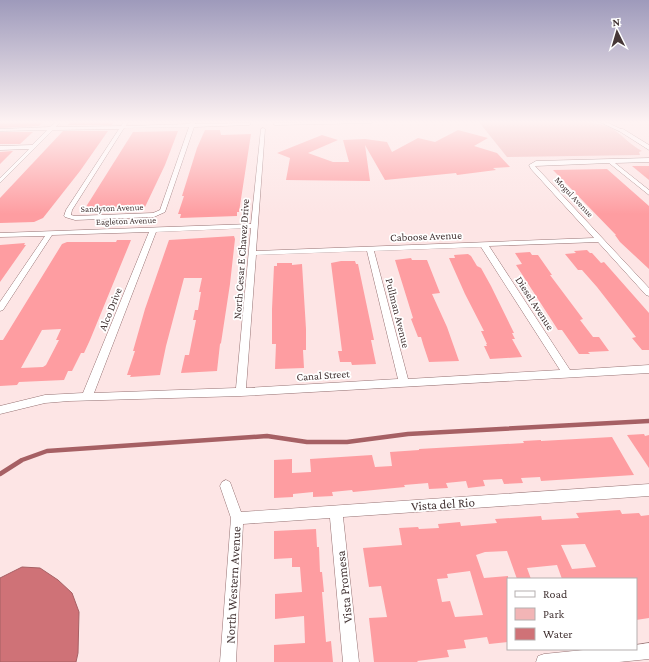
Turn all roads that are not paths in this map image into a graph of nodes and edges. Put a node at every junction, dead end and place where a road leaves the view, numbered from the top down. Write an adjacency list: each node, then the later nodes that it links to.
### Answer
1 (28, 153): 7 (street)
2 (105, 153): 3 (street, Sandyton Avenue)
3 (183, 153)
4 (254, 153): 9 (street, North Cesar E Chavez Drive)
5 (649, 160): 6 (street, Mogul Avenue)
6 (610, 161): 8 (street); 13 (street, Mogul Avenue)
7 (0, 181)
8 (649, 193)
9 (253, 226): 10 (street, Eagleton Avenue); 16 (street, North Cesar E Chavez Drive)
10 (153, 230): 11 (street, Eagleton Avenue); 23 (street, Alco Drive)
11 (50, 233): 12 (street, Eagleton Avenue); 18 (street)
12 (0, 234)
13 (601, 240): 14 (street, Caboose Avenue); 17 (street, Mogul Avenue)
14 (484, 245): 15 (street, Caboose Avenue); 20 (street, Diesel Avenue)
15 (370, 249): 16 (street, Caboose Avenue); 21 (street, Pullman Avenue)
16 (252, 253): 22 (street, North Cesar E Chavez Drive)
17 (649, 293)
18 (0, 308)
19 (649, 369): 20 (street, Canal Street)
20 (567, 373): 21 (street, Canal Street)
21 (404, 382): 22 (street, Canal Street)
22 (241, 392): 23 (street, Canal Street)
23 (87, 396): 24 (street, Canal Street)
24 (0, 410)
25 (226, 486): 28 (street, North Western Avenue)
26 (649, 490): 27 (street, Vista del Rio)
27 (336, 511): 28 (street, Vista del Rio); 31 (street, Vista Promesa)
28 (237, 518): 30 (street, North Western Avenue)
29 (649, 652): 32 (street)
30 (228, 662)
31 (351, 662)
32 (544, 662)

